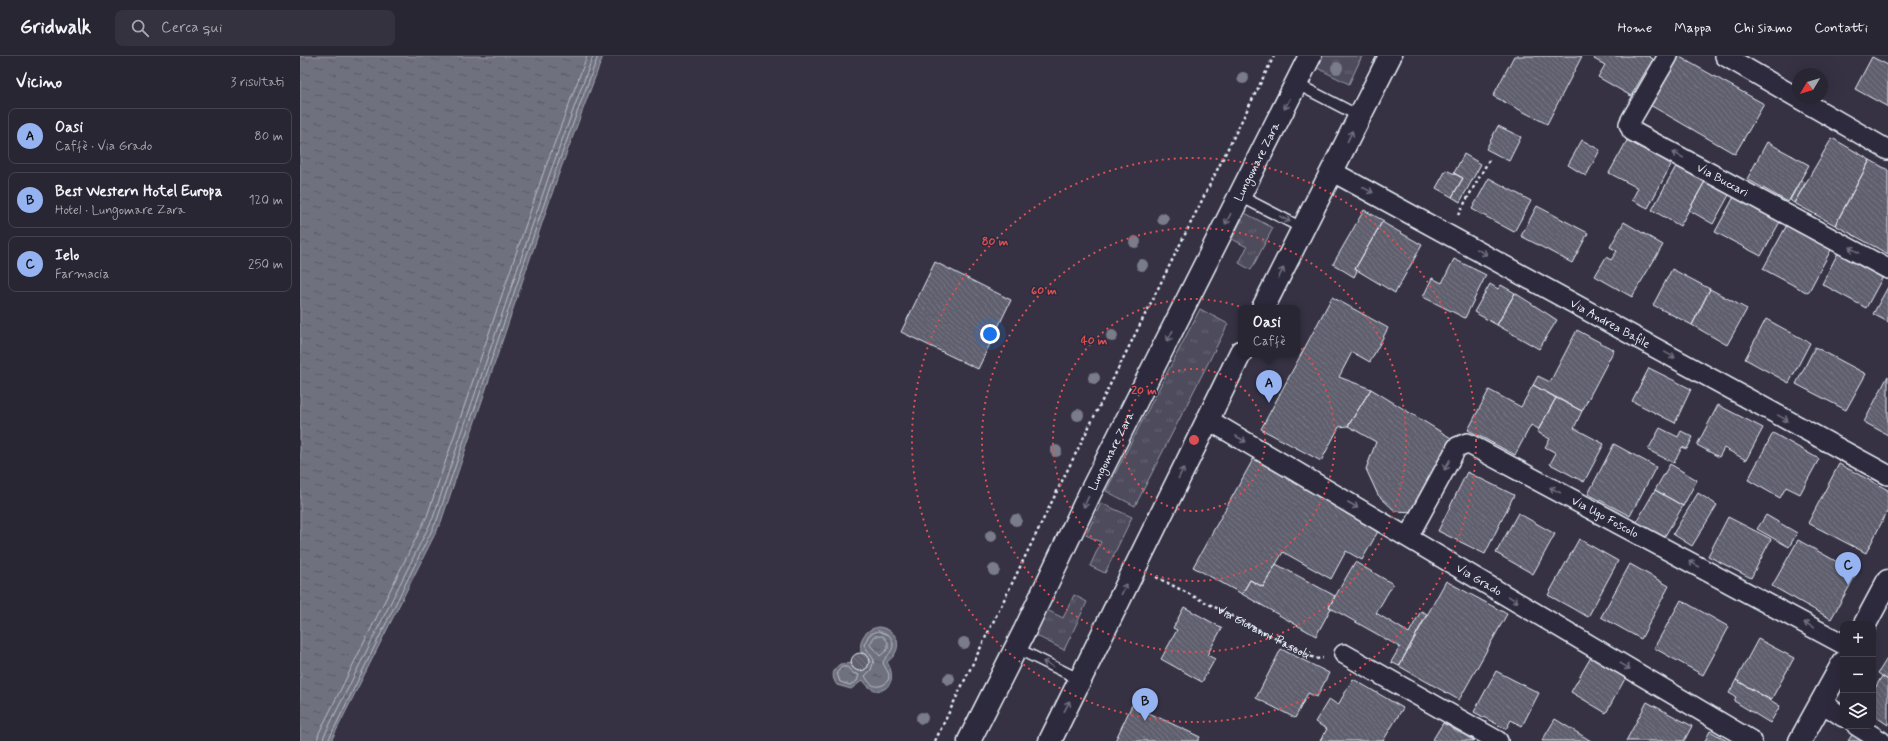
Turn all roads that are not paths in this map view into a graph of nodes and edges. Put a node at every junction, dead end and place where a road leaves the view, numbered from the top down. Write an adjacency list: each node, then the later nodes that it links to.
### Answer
1 (1310, 56): 5 (street, Lungomare Zara)
2 (1390, 56): 6 (street)
3 (1668, 56): 11 (street, Via Buccari, one-way to 3)
4 (1725, 56): 7 (street)
5 (1297, 84): 6 (lane); 9 (street, Lungomare Zara, one-way to 9)
6 (1359, 116): 8 (street, one-way to 6)
7 (1888, 150)
8 (1333, 172): 10 (street); 15 (street, Via Andrea Bafile, one-way to 15)
9 (1240, 196): 10 (lane, one-way to 10); 20 (street, Lungomare Zara, one-way to 20)
10 (1304, 229): 12 (street, one-way to 10)
11 (1888, 269)
12 (1265, 305)
13 (1238, 357): 14 (street)
14 (1207, 419): 16 (street, Via Grado, one-way to 16); 23 (street, one-way to 14)
15 (1888, 475)
16 (1408, 537): 19 (street, Via Ugo Foscolo, one-way to 16); 30 (street, Via Grado, one-way to 30)
17 (1888, 582): 18 (street)
18 (1866, 621)
19 (1840, 642)
20 (1016, 648): 23 (lane, one-way to 20); 27 (street, Lungomare Zara)
21 (1344, 654): 29 (street)
22 (1840, 668): 24 (street)
23 (1081, 680): 28 (street, one-way to 23)
24 (1821, 702): 25 (street); 31 (street)
25 (1840, 715)
26 (1862, 729): 32 (street)
27 (969, 741)
28 (1050, 741)
29 (1498, 741)
30 (1752, 741)
31 (1800, 741)
32 (1881, 741)

